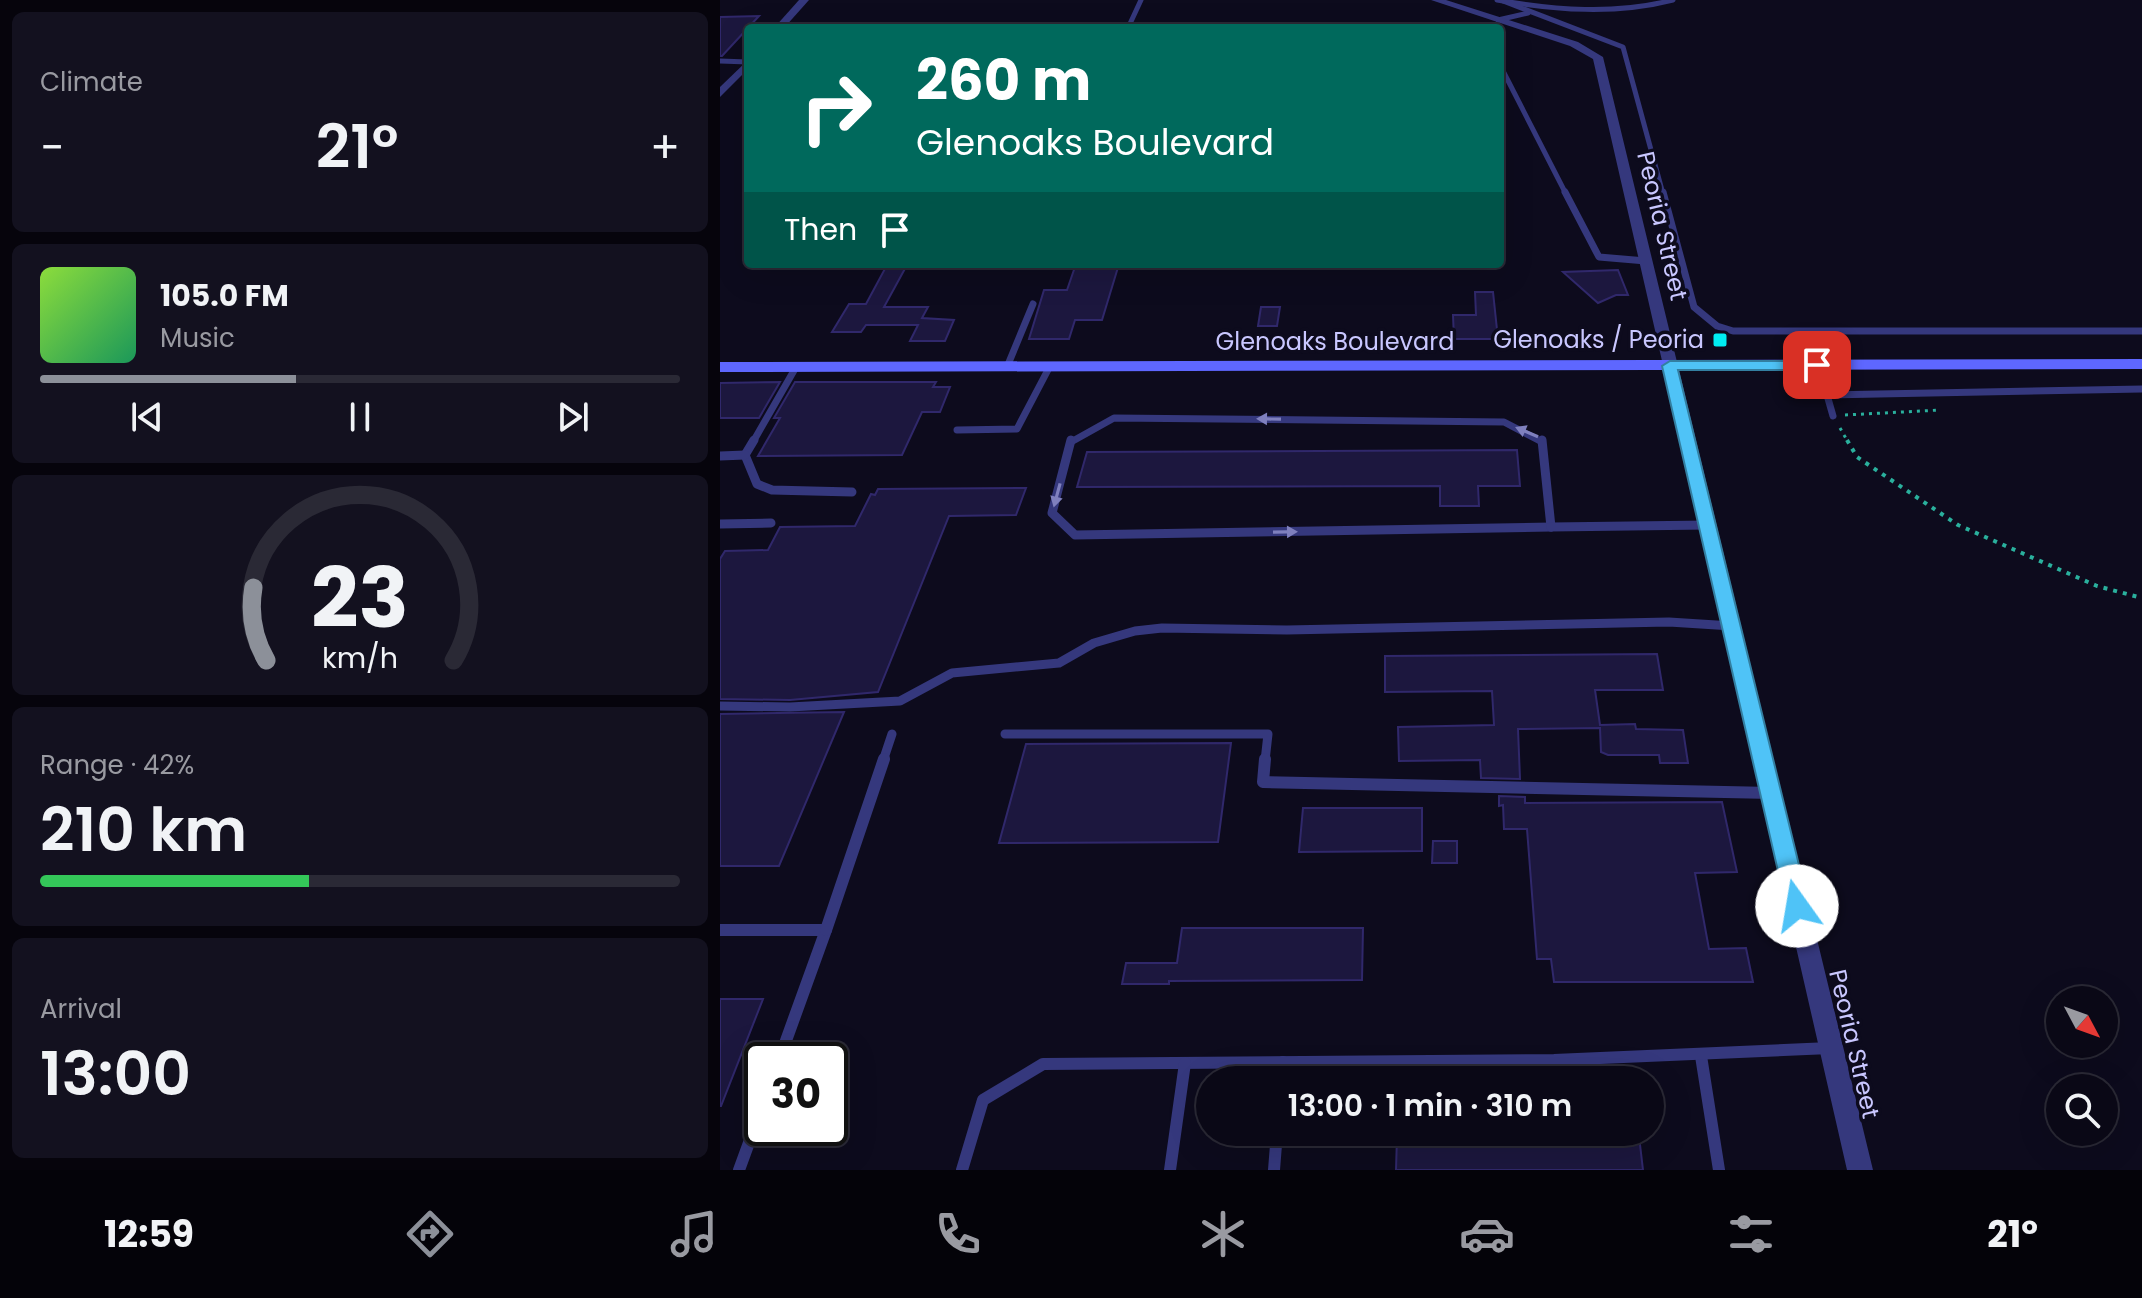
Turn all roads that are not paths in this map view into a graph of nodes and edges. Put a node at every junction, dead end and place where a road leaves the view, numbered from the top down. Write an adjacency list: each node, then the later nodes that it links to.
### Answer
1 (804, 0): 8 (street)
2 (1141, 0): 9 (lane)
3 (1436, 0): 7 (street)
4 (1673, 0): 5 (lane)
5 (1500, 1): 6 (lane)
6 (1531, 13): 7 (lane); 18 (lane)
7 (1498, 20): 16 (street, Peoria Street)
8 (783, 24)
9 (1130, 24)
10 (720, 61): 11 (lane)
11 (744, 62)
12 (744, 66): 14 (street)
13 (1504, 73): 16 (lane)
14 (724, 84): 15 (street)
15 (720, 94)
16 (1646, 261): 21 (street, Peoria Street)
17 (1033, 304): 24 (lane)
18 (2142, 331)
19 (2142, 364): 21 (main road, Glenoaks Boulevard)
20 (1050, 366): 21 (main road, Glenoaks Boulevard); 24 (main road, Glenoaks Boulevard); 27 (lane)
21 (1670, 366): 33 (street, Peoria Street)
22 (720, 367): 23 (main road, Glenoaks Boulevard)
23 (796, 367): 24 (main road, Glenoaks Boulevard); 28 (lane)
24 (1007, 367)
25 (2142, 389): 26 (lane)
26 (1833, 416)
27 (957, 430)
28 (745, 455): 29 (lane); 30 (lane)
29 (720, 456)
30 (852, 492)
31 (771, 523): 32 (lane)
32 (720, 524)
33 (1708, 525): 34 (lane); 35 (street, Peoria Street)
34 (1551, 528): 34 (lane, one-way to 34)
35 (1732, 626): 36 (lane); 39 (street, Peoria Street)
36 (720, 706)
37 (892, 734): 41 (lane)
38 (1005, 734): 39 (lane)
39 (1772, 793): 43 (street, Peoria Street)
40 (720, 930): 41 (lane)
41 (826, 930): 42 (lane)
42 (786, 1042)
43 (1830, 1048): 44 (lane); 55 (street, Peoria Street)
44 (1701, 1056): 45 (lane); 54 (lane)
45 (1283, 1062): 46 (lane); 47 (lane)
46 (1185, 1063): 51 (lane); 52 (lane)
47 (1283, 1066)
48 (748, 1146): 50 (lane)
49 (1276, 1146): 53 (lane)
50 (739, 1170)
51 (962, 1170)
52 (1170, 1170)
53 (1274, 1170)
54 (1719, 1170)
55 (1860, 1170)

